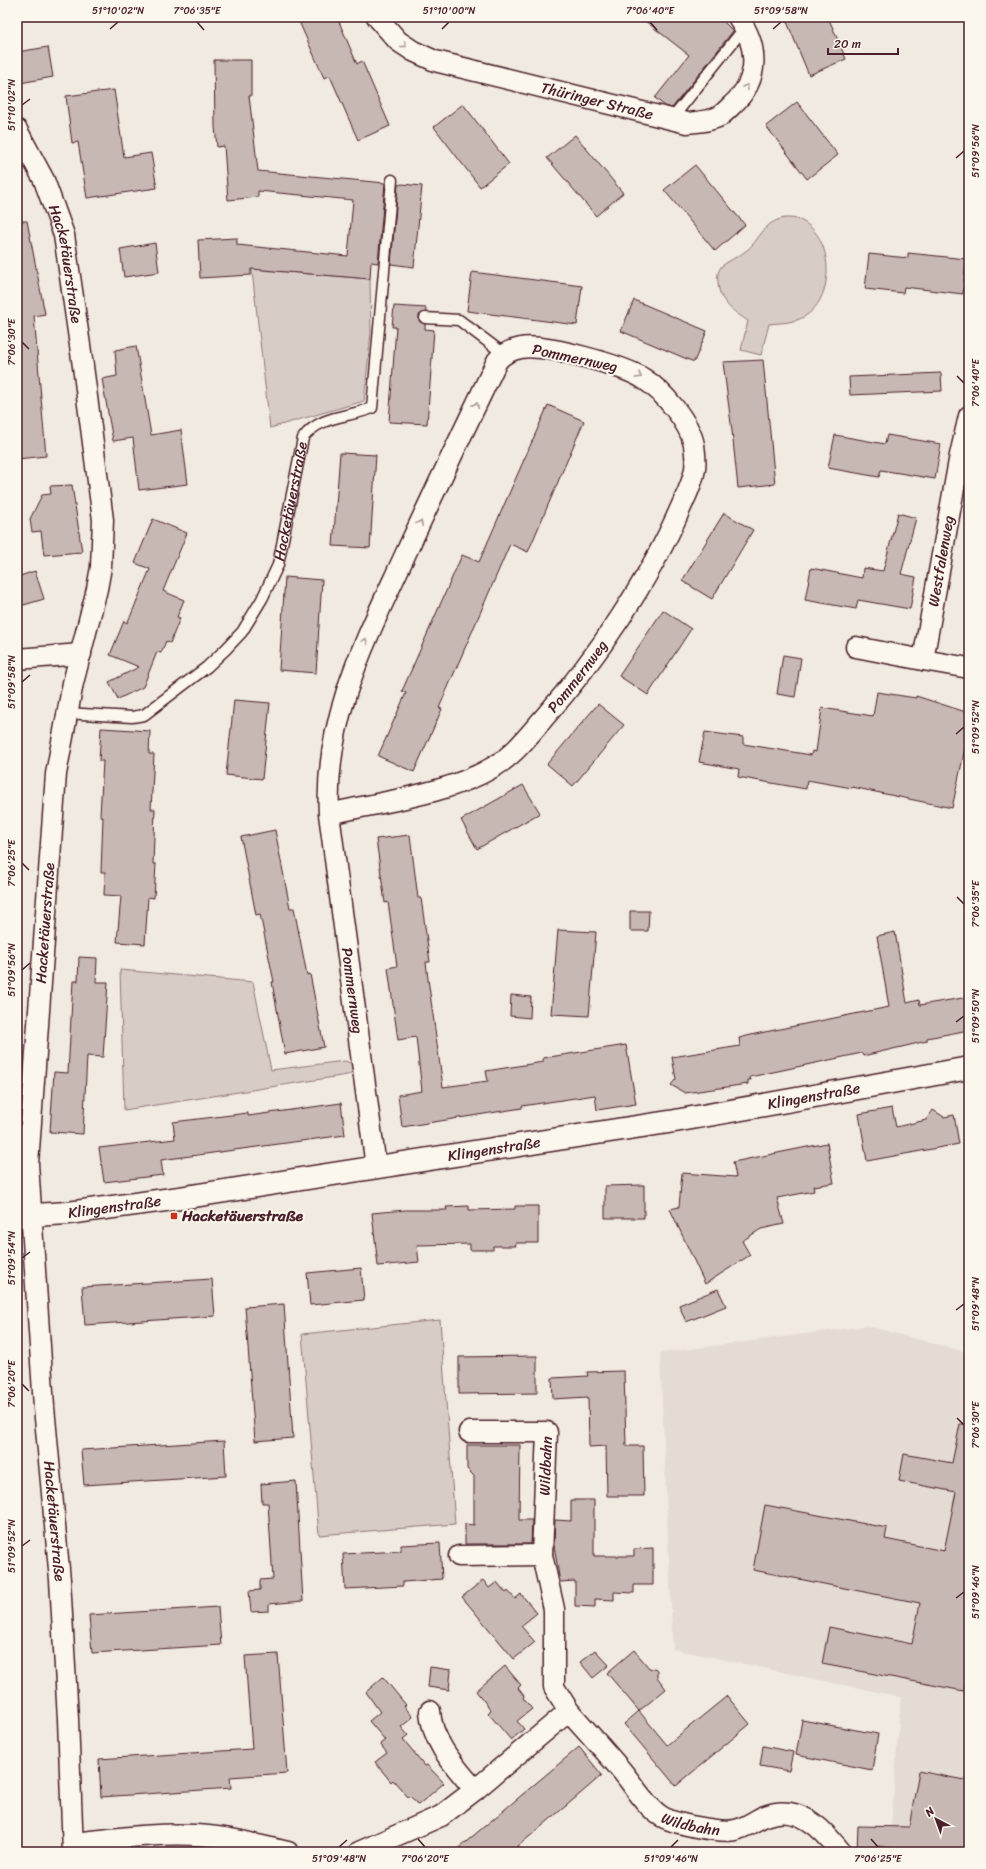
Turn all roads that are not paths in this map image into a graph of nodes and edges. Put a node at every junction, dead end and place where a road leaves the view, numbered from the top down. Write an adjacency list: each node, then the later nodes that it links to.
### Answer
1 (377, 17): 3 (street, Thüringer Straße, one-way to 3)
2 (741, 22): 3 (lane); 3 (street, Thüringer Straße, one-way to 2)
3 (671, 120)
4 (17, 130): 10 (street, Hacketäuerstraße)
5 (392, 180): 14 (lane, Hacketäuerstraße)
6 (425, 318): 7 (lane)
7 (504, 354): 15 (street, Pommernweg, one-way to 7); 15 (street, Pommernweg, one-way to 15)
8 (969, 416): 12 (street, Westfalenweg)
9 (856, 647): 12 (street)
10 (81, 654): 11 (street); 14 (street, Hacketäuerstraße)
11 (17, 659)
12 (924, 660): 13 (street)
13 (969, 668)
14 (66, 713): 18 (street, Hacketäuerstraße)
15 (329, 814): 17 (street, Pommernweg)
16 (969, 1068): 17 (street, Klingenstraße)
17 (376, 1167): 18 (street, Klingenstraße)
18 (24, 1216): 25 (street, Hacketäuerstraße)
19 (469, 1432): 20 (street, Wildbahn)
20 (542, 1555): 21 (street); 23 (street, Wildbahn)
21 (459, 1556)
22 (430, 1711): 24 (street)
23 (569, 1711): 24 (street); 28 (street, Wildbahn)
24 (475, 1790): 27 (street)
25 (73, 1847): 26 (street)
26 (288, 1852)
27 (359, 1852)
28 (841, 1852)

